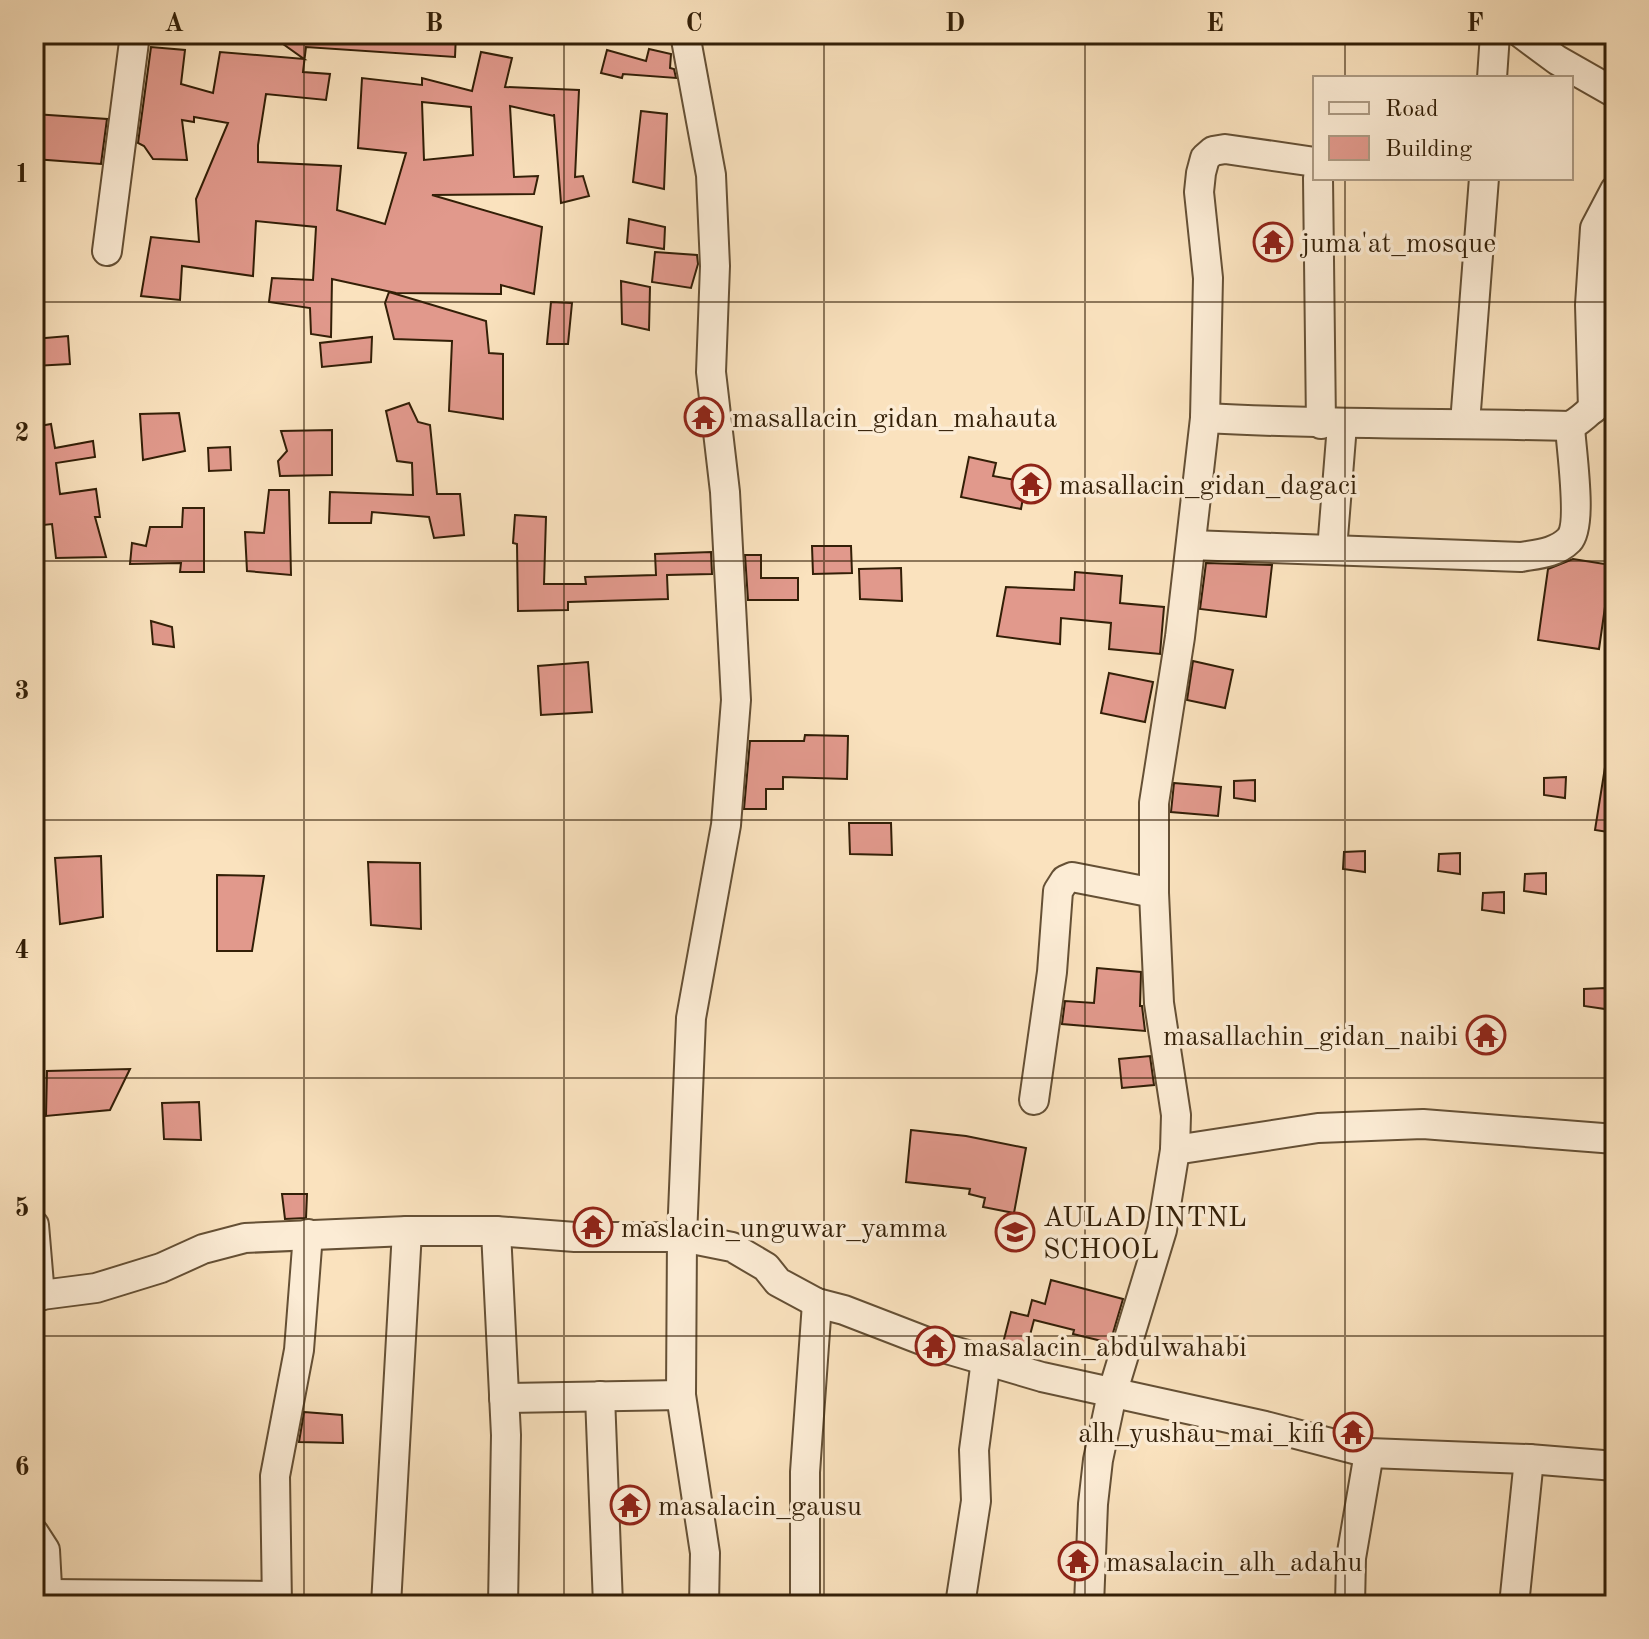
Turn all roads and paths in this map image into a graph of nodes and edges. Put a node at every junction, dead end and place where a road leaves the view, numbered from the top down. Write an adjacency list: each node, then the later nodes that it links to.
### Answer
1 (135, 34): 13 (street)
2 (685, 34): 29 (street)
3 (1495, 34): 7 (street)
4 (1522, 34): 6 (street)
5 (1537, 34): 6 (street)
6 (1557, 60): 8 (street)
7 (1492, 76)
8 (1615, 93)
9 (1313, 162): 15 (street)
10 (1318, 180): 17 (street)
11 (1484, 180): 16 (street)
12 (1615, 190): 14 (street)
13 (107, 251)
14 (1604, 401): 18 (street)
15 (1205, 418): 17 (street); 19 (street)
16 (1465, 423): 17 (street); 18 (street)
17 (1332, 424): 20 (street)
18 (1570, 426): 20 (street)
19 (1191, 545): 20 (street); 21 (street)
20 (1332, 550)
21 (1154, 893): 22 (street); 24 (street)
22 (1034, 1100)
23 (1615, 1139): 24 (street)
24 (1175, 1150): 33 (street)
25 (34, 1225): 30 (street)
26 (407, 1231): 27 (street); 28 (street); 44 (street)
27 (496, 1231): 29 (street); 36 (street)
28 (308, 1234): 30 (street); 43 (street)
29 (682, 1237): 31 (street); 34 (street)
30 (37, 1296)
31 (817, 1303): 32 (street); 48 (street)
32 (986, 1360): 33 (street); 49 (street)
33 (1112, 1394): 37 (street); 50 (street)
34 (681, 1395): 35 (street); 47 (street)
35 (600, 1396): 36 (street); 46 (street)
36 (504, 1398): 45 (street)
37 (1369, 1453): 38 (street); 51 (street)
38 (1529, 1459): 39 (street); 52 (street)
39 (1615, 1466)
40 (34, 1533): 41 (street)
41 (48, 1600): 42 (street)
42 (179, 1600): 43 (street)
43 (277, 1600)
44 (386, 1605)
45 (503, 1605)
46 (608, 1605)
47 (704, 1605)
48 (805, 1605)
49 (960, 1605)
50 (1089, 1605)
51 (1350, 1605)
52 (1514, 1605)

